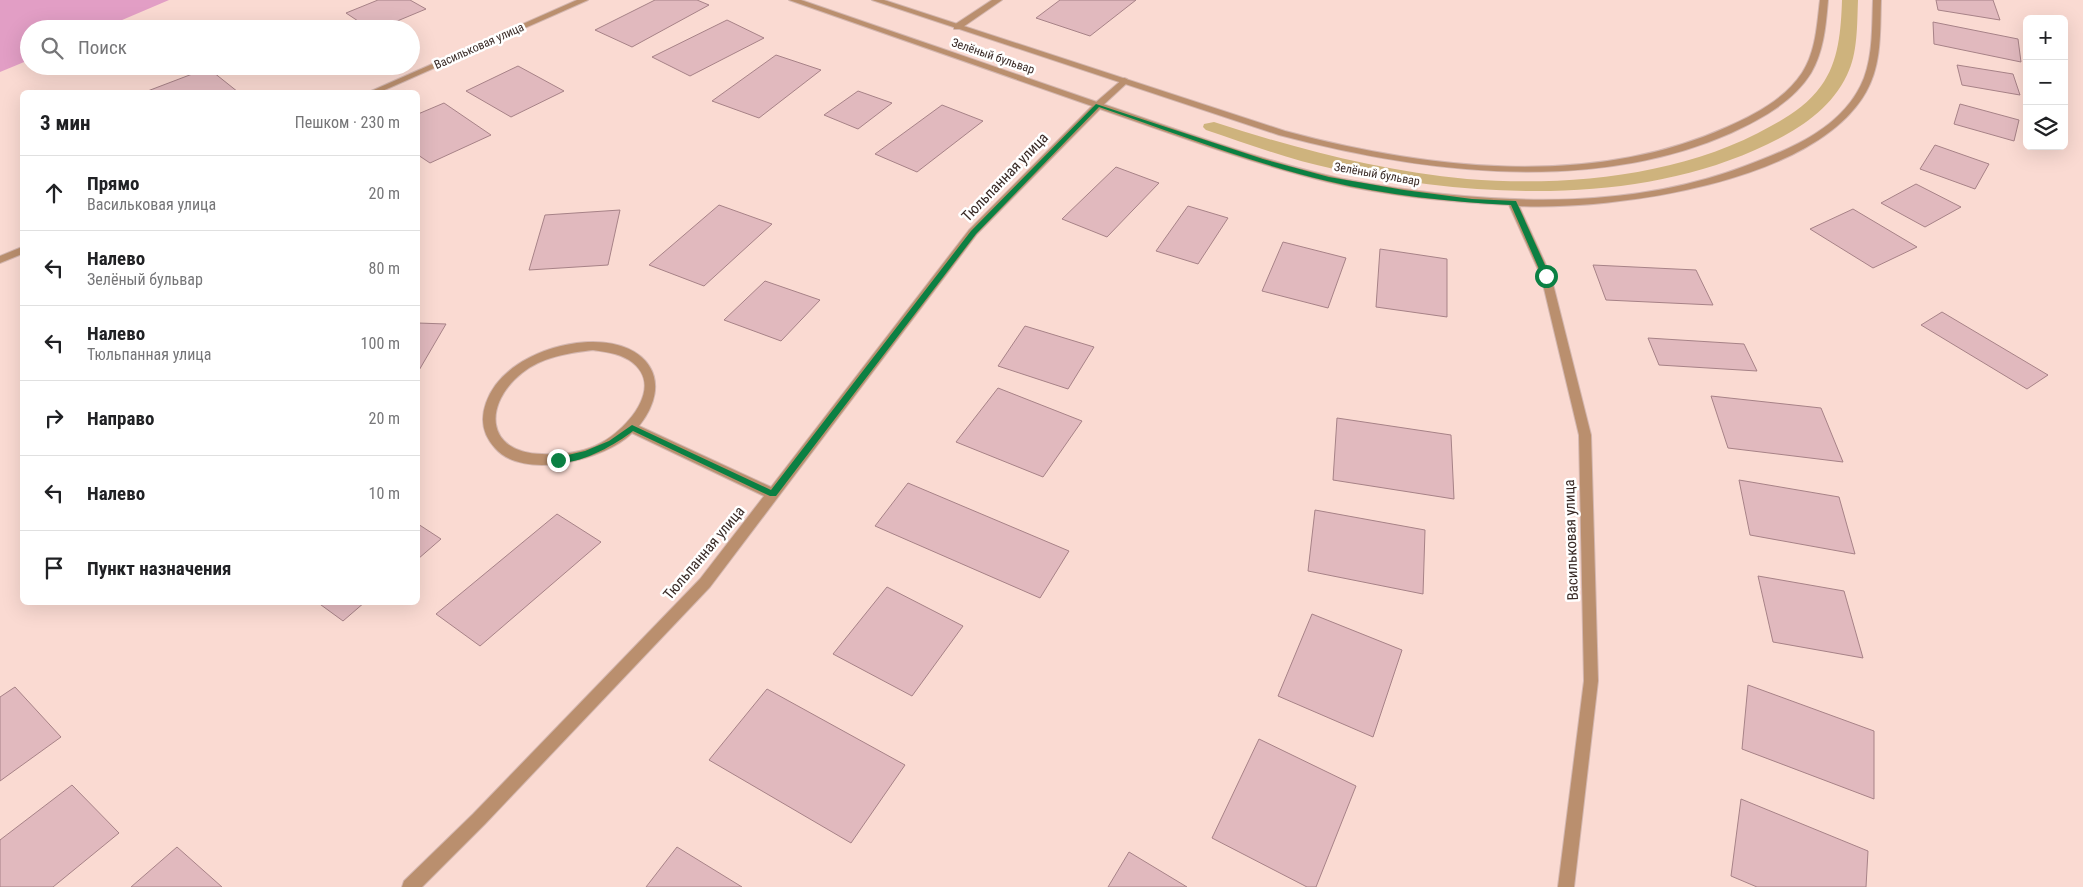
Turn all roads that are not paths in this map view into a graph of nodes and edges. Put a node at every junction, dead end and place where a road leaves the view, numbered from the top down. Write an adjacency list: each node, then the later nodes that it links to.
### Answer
1 (584, 0): 8 (street, Васильковая улица)
2 (793, 0): 12 (street, Зелёный бульвар)
3 (876, 0): 7 (street, Зелёный бульвар)
4 (998, 0): 7 (street)
5 (1824, 0): 10 (street, Зелёный бульвар)
6 (1877, 0): 13 (street, Зелёный бульвар)
7 (957, 27): 10 (street, Зелёный бульвар)
8 (420, 72)
9 (413, 75): 11 (street, Васильковая улица)
10 (1124, 81): 12 (street, Тюльпанная улица)
11 (379, 90)
12 (1098, 105): 13 (street, Зелёный бульвар); 17 (street, Тюльпанная улица)
13 (1513, 203): 19 (street, Васильковая улица)
14 (20, 251): 15 (street)
15 (0, 260)
16 (632, 428): 16 (street); 17 (street)
17 (773, 494): 18 (street, Тюльпанная улица)
18 (410, 887)
19 (1566, 887)

